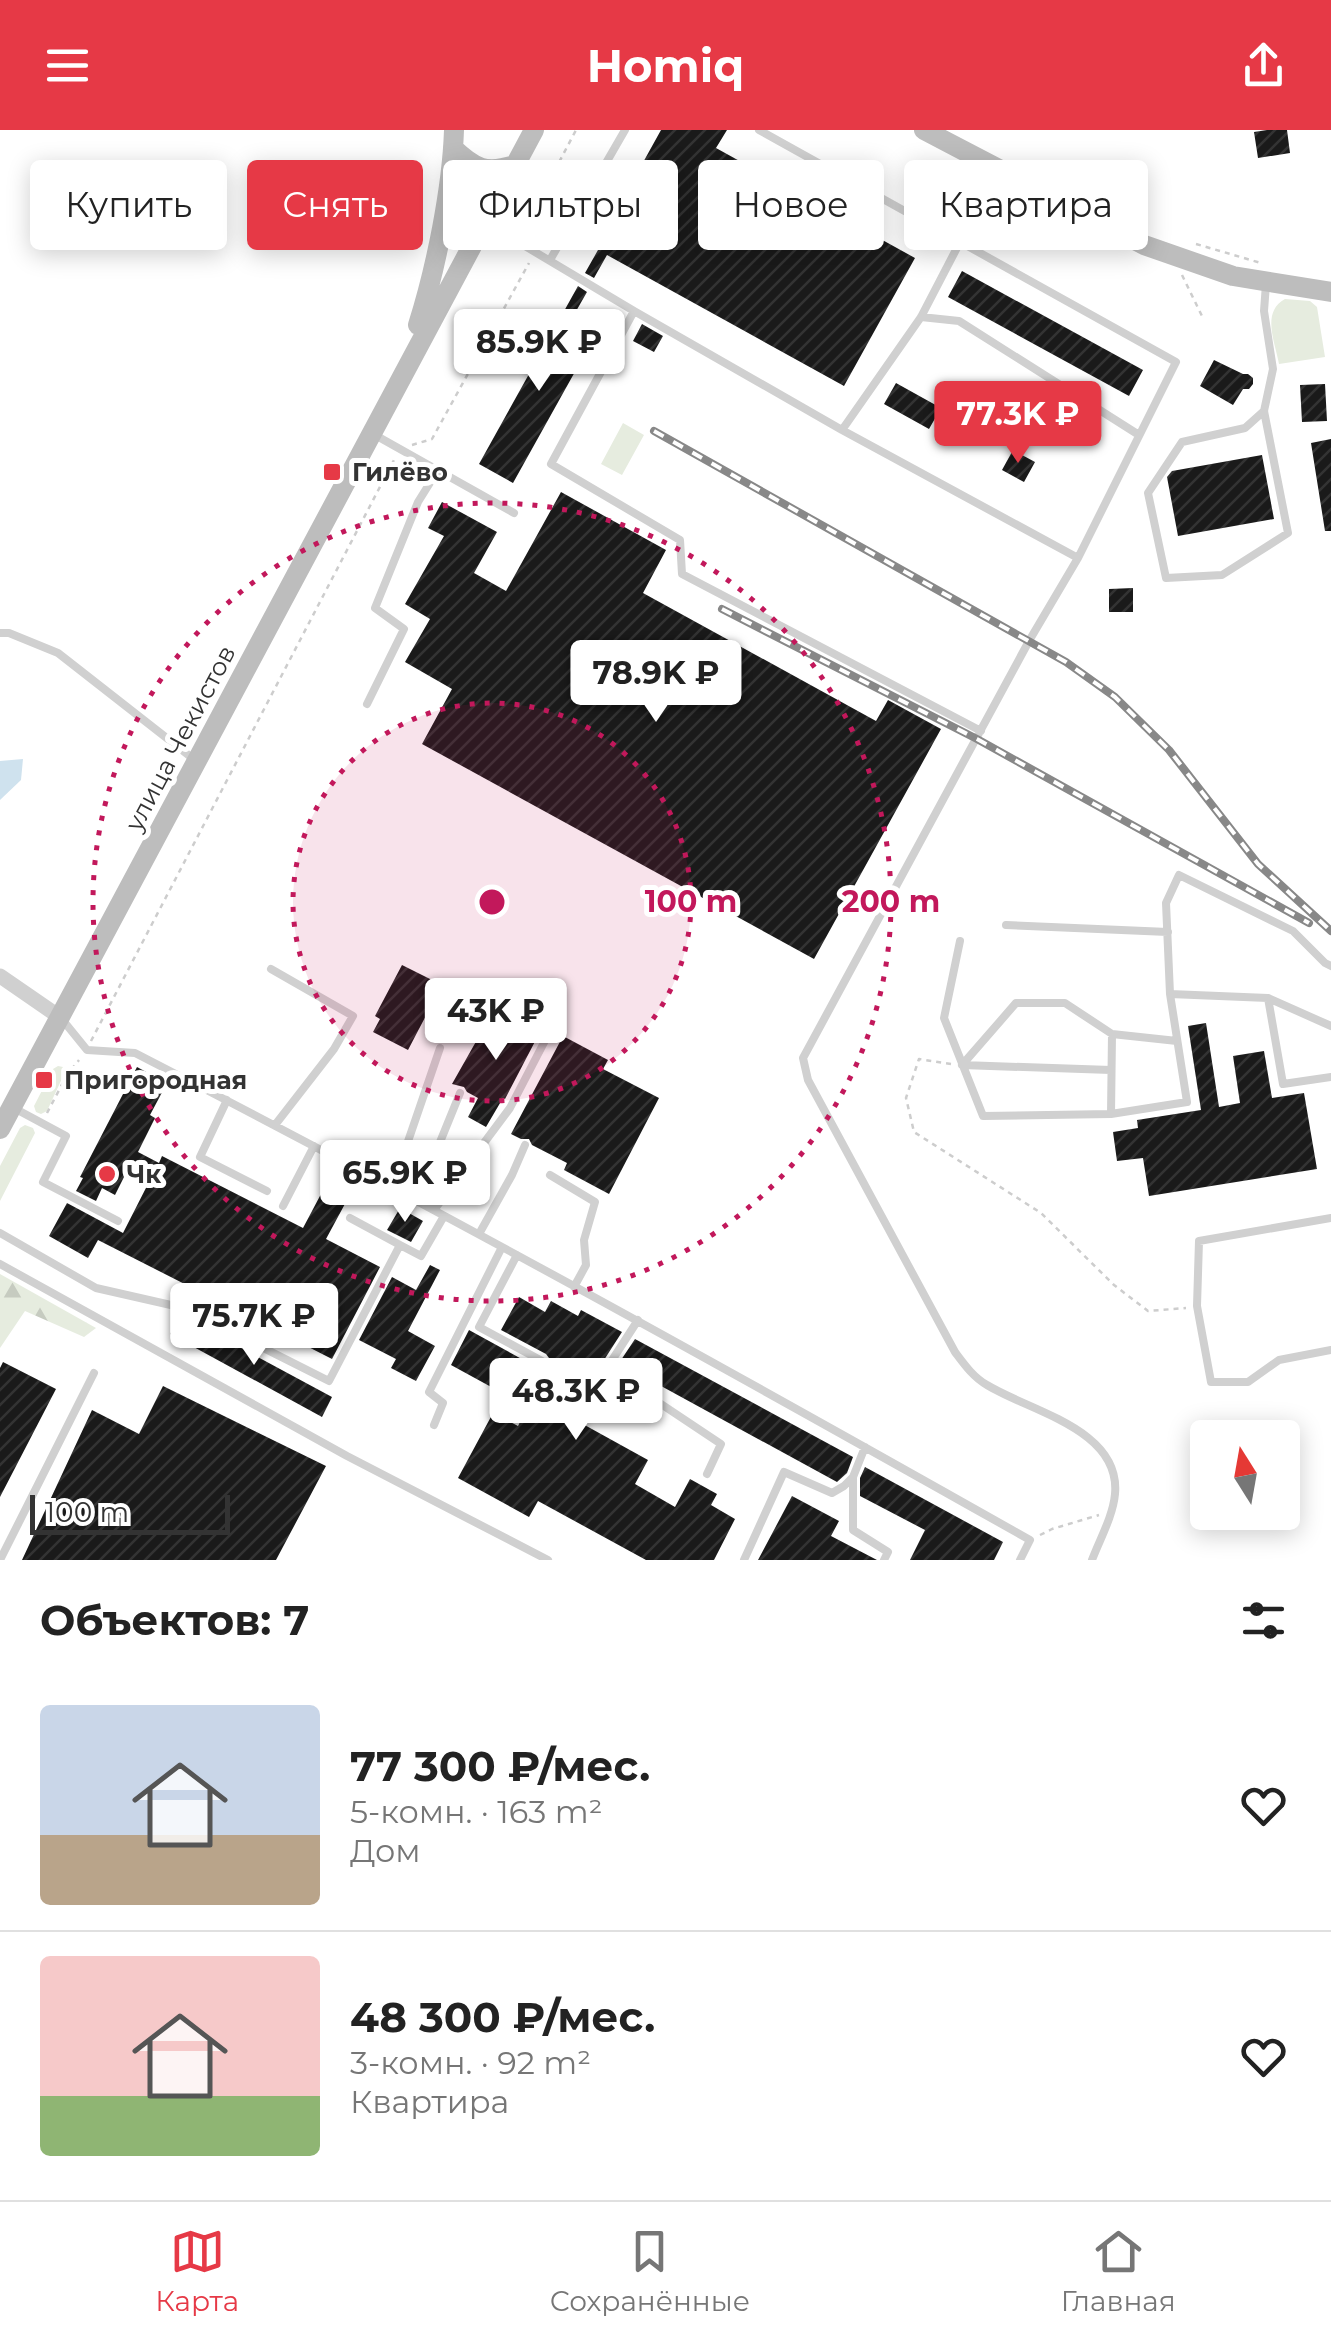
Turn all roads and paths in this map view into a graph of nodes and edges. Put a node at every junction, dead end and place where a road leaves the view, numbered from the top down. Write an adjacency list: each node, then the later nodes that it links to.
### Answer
1 (534, 130): 7 (main road)
2 (576, 130): 14 (path)
3 (626, 130): 15 (lane)
4 (759, 130): 8 (lane)
5 (924, 130): 16 (main road)
6 (454, 139): 20 (main road)
7 (518, 160)
8 (904, 211)
9 (1188, 242): 16 (path)
10 (469, 250): 20 (main road)
11 (532, 250): 14 (lane)
12 (956, 250): 19 (lane)
13 (974, 250): 24 (lane)
14 (535, 252): 15 (lane); 25 (path)
15 (550, 260): 18 (lane)
16 (1271, 274): 17 (main road); 21 (lane)
17 (1331, 292)
18 (634, 311): 22 (lane); 31 (lane)
19 (921, 317): 22 (lane); 24 (lane)
20 (404, 370): 23 (main road, улица Чекистов)
21 (1264, 410): 21 (lane)
22 (842, 430): 28 (lane)
23 (371, 433): 25 (lane); 32 (main road, улица Чекистов)
24 (1140, 436): 28 (lane)
25 (400, 449): 26 (lane); 47 (path)
26 (438, 470): 27 (lane); 30 (lane)
27 (514, 513)
28 (1078, 558): 31 (lane)
29 (0, 632): 32 (lane)
30 (366, 704)
31 (981, 731): 86 (lane)
32 (196, 761): 41 (main road, улица Чекистов)
33 (1006, 926): 34 (lane)
34 (1168, 932): 36 (lane); 39 (lane)
35 (960, 941): 48 (lane)
36 (1331, 966)
37 (271, 970): 56 (lane)
38 (0, 976): 41 (street)
39 (1170, 994): 40 (lane); 45 (lane)
40 (1268, 998): 42 (lane); 50 (lane)
41 (61, 1018): 47 (lane); 53 (main road, улица Чекистов)
42 (1331, 1026)
43 (550, 1031): 65 (lane)
44 (1112, 1034): 45 (lane); 48 (lane); 49 (lane)
45 (1177, 1041): 54 (lane)
46 (440, 1048): 61 (lane)
47 (87, 1050): 52 (lane); 55 (path)
48 (962, 1066): 49 (lane); 54 (lane); 77 (path)
49 (1110, 1070): 54 (lane)
50 (1331, 1078)
51 (460, 1093): 63 (lane)
52 (227, 1100): 56 (lane); 62 (lane)
53 (12, 1107): 55 (lane); 57 (main road, улица Чекистов)
54 (1111, 1114)
55 (42, 1123): 69 (lane)
56 (275, 1125): 59 (lane)
57 (0, 1130)
58 (525, 1145): 71 (lane)
59 (314, 1146): 61 (lane); 64 (lane)
60 (550, 1174): 76 (lane)
61 (392, 1188): 63 (lane)
62 (268, 1191)
63 (416, 1201): 65 (lane)
64 (283, 1206)
65 (434, 1210): 66 (lane)
66 (444, 1216): 71 (lane); 72 (lane)
67 (350, 1218): 72 (lane)
68 (1331, 1218): 77 (lane)
69 (118, 1221)
70 (0, 1232): 72 (lane)
71 (479, 1234): 73 (lane)
72 (400, 1245)
73 (502, 1247): 74 (lane); 82 (lane)
74 (518, 1255): 76 (lane); 80 (lane)
75 (0, 1264): 89 (lane)
76 (574, 1287): 78 (lane)
77 (1198, 1306): 79 (lane)
78 (638, 1320): 83 (lane); 84 (lane)
79 (1331, 1350)
80 (542, 1361)
81 (94, 1373): 88 (lane)
82 (434, 1425)
83 (865, 1447): 85 (lane); 87 (lane)
84 (707, 1474)
85 (852, 1477): 90 (lane); 91 (lane)
86 (1111, 1511): 87 (path); 93 (lane)
87 (1030, 1540): 92 (lane)
88 (0, 1560)
89 (548, 1560)
90 (744, 1560)
91 (884, 1560)
92 (1020, 1560)
93 (1092, 1560)

